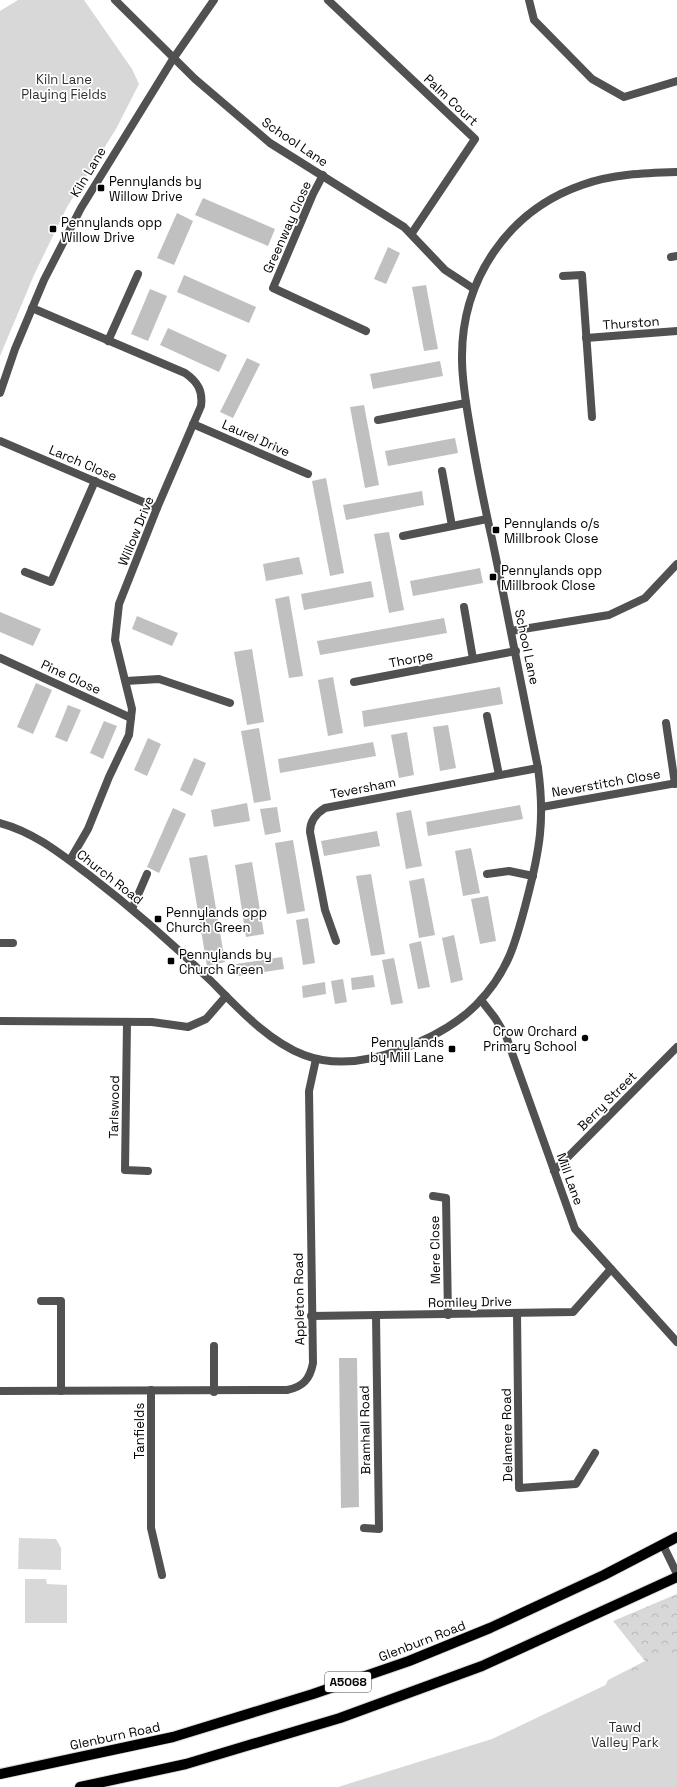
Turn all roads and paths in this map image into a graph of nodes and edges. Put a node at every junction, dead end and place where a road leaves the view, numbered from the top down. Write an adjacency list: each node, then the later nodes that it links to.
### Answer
1 (115, 0): 5 (street, School Lane)
2 (214, 0): 5 (street, Kiln Lane)
3 (328, 0): 9 (street, Palm Court)
4 (529, 0): 6 (street)
5 (172, 58): 8 (street, School Lane); 13 (street, Kiln Lane)
6 (677, 81)
7 (677, 172): 12 (street, School Lane)
8 (323, 175): 9 (street, School Lane); 14 (street, Greenway Close)
9 (412, 234): 12 (street, School Lane)
10 (138, 274): 17 (street)
11 (563, 276): 16 (street, Thurston)
12 (474, 289): 19 (street, School Lane)
13 (32, 308): 17 (street, Willow Drive); 18 (street, Kiln Lane)
14 (366, 330)
15 (677, 331): 16 (street, Thurston)
16 (586, 338): 20 (street, Thurston)
17 (108, 341): 22 (street, Willow Drive)
18 (0, 393)
19 (466, 403): 21 (street); 28 (street, School Lane)
20 (592, 418)
21 (378, 420)
22 (193, 424): 25 (street, Laurel Drive); 27 (street, Willow Drive)
23 (0, 441): 26 (street, Larch Close)
24 (442, 471): 29 (street)
25 (308, 474)
26 (95, 481): 27 (street, Larch Close); 32 (street)
27 (157, 508): 38 (street, Willow Drive)
28 (487, 519): 29 (street); 34 (street, School Lane)
29 (452, 526): 30 (street)
30 (403, 536)
31 (677, 564): 34 (street)
32 (25, 572)
33 (464, 607): 37 (street)
34 (511, 631): 35 (street, School Lane)
35 (516, 651): 37 (street, Thorpe); 44 (street, School Lane)
36 (0, 658): 42 (street, Pine Close)
37 (474, 659): 39 (street, Thorpe)
38 (126, 681): 40 (street); 42 (street, Willow Drive)
39 (354, 682)
40 (230, 703)
41 (487, 716): 45 (street)
42 (131, 718): 49 (street, Willow Drive)
43 (666, 724): 46 (street, Neverstitch Close)
44 (538, 768): 45 (street, Teversham); 47 (street, School Lane)
45 (499, 775): 54 (street, Teversham)
46 (676, 783): 47 (street, Neverstitch Close)
47 (542, 807): 52 (street, School Lane)
48 (0, 823): 49 (street, Church Road)
49 (70, 860): 53 (street, Church Road)
50 (147, 874): 53 (street)
51 (487, 874): 52 (street)
52 (533, 876): 58 (street, School Lane)
53 (132, 909): 57 (street, Church Road)
54 (336, 941)
55 (0, 943): 56 (street)
56 (13, 943)
57 (226, 996): 60 (street); 62 (street, Church Road)
58 (481, 1000): 62 (street, Church Road); 64 (street, Mill Lane)
59 (0, 1021): 60 (street)
60 (127, 1022): 63 (street, Tarlswood)
61 (677, 1047): 64 (street, Berry Street)
62 (316, 1059): 70 (street, Appleton Road)
63 (148, 1170)
64 (554, 1171): 66 (street, Mill Lane)
65 (433, 1196): 69 (street, Mere Close)
66 (611, 1269): 68 (street, Romiley Drive); 72 (street, Mill Lane)
67 (40, 1301): 76 (street)
68 (517, 1313): 69 (street, Romiley Drive); 78 (street, Delamere Road)
69 (448, 1315): 71 (street, Romiley Drive)
70 (311, 1316): 71 (street, Romiley Drive); 77 (street, Appleton Road)
71 (376, 1316): 79 (street, Bramhall Road)
72 (677, 1342)
73 (214, 1346): 77 (street)
74 (151, 1390): 76 (street, Tanfields); 77 (street, Appleton Road); 82 (street, Tanfields)
75 (0, 1391): 76 (street, Tanfields)
76 (60, 1391)
77 (214, 1392)
78 (595, 1453)
79 (364, 1528)
80 (677, 1537): 81 (main road, Glenburn Road / A5068)
81 (663, 1545): 83 (street); 84 (main road, Glenburn Road / A5068)
82 (162, 1575)
83 (677, 1575): 85 (main road, A5068)
84 (0, 1774)
85 (80, 1787)

